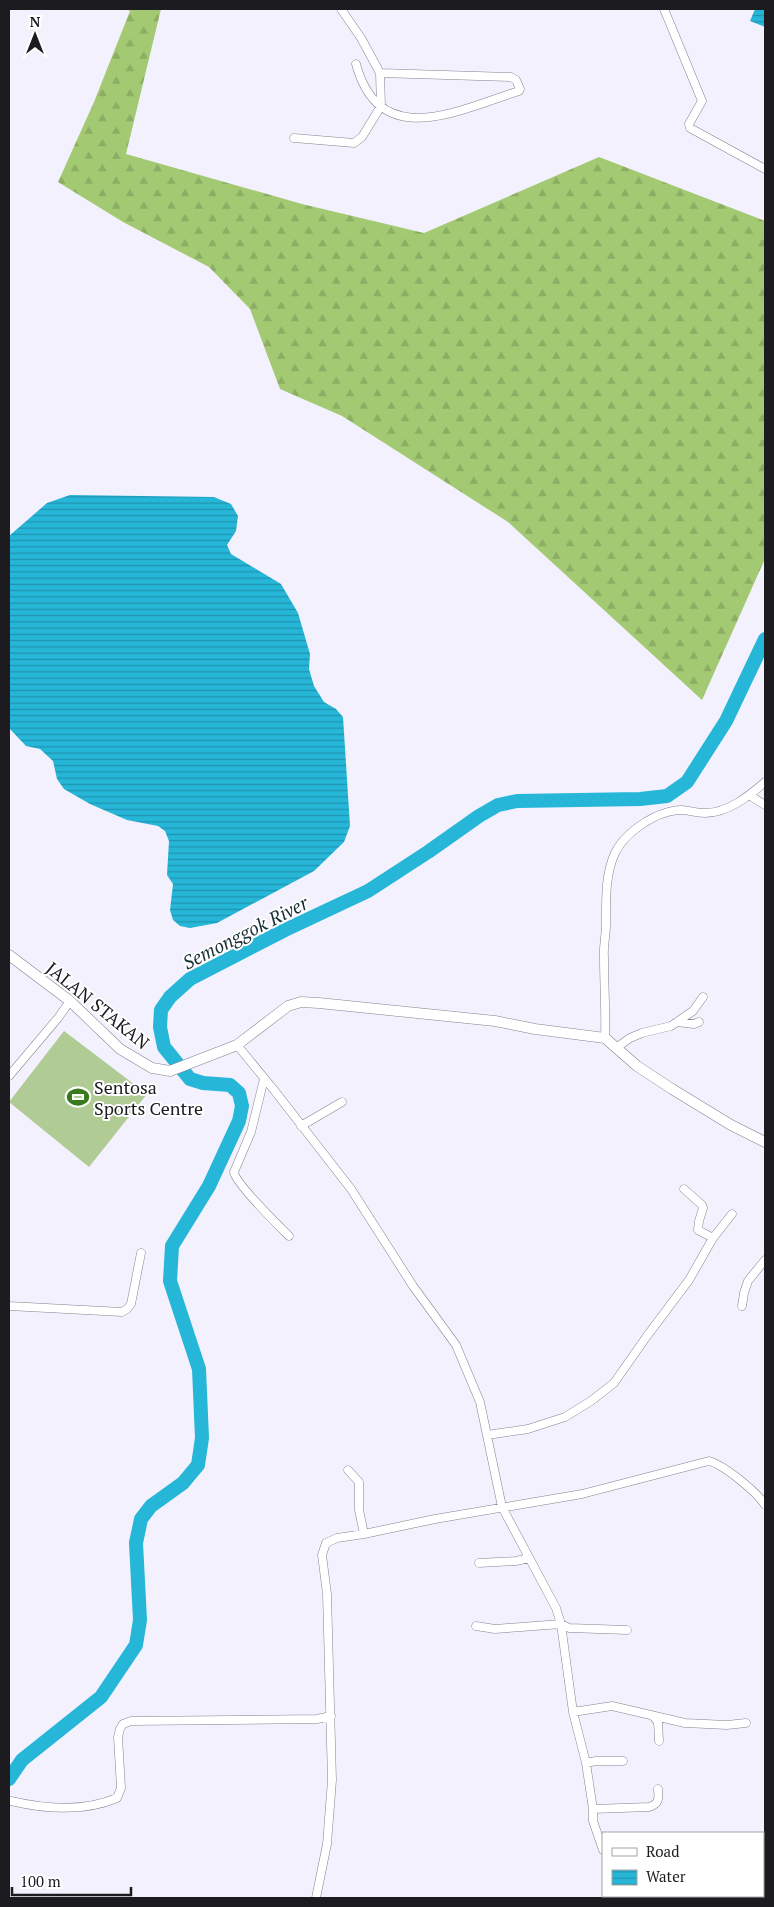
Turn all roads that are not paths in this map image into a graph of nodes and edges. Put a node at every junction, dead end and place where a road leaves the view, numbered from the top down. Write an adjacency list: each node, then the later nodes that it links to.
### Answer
1 (341, 9): 4 (street)
2 (664, 9): 7 (street)
3 (356, 64): 5 (street)
4 (380, 73): 5 (street); 5 (street)
5 (381, 106): 6 (street)
6 (294, 138)
7 (765, 169)
8 (765, 782): 9 (street)
9 (749, 796): 10 (street); 16 (street)
10 (765, 805)
11 (9, 956): 13 (main road, JALAN STAKAN)
12 (704, 997): 14 (street)
13 (70, 1001): 17 (main road, JALAN STAKAN); 19 (street)
14 (677, 1022): 15 (street); 18 (street)
15 (699, 1022)
16 (605, 1038): 17 (main road, JALAN STAKAN); 18 (main road)
17 (237, 1045): 20 (street)
18 (616, 1048): 23 (main road)
19 (9, 1076)
20 (264, 1079): 22 (street); 26 (street)
21 (342, 1102): 22 (street)
22 (302, 1126): 32 (street)
23 (765, 1142)
24 (684, 1189): 27 (street)
25 (732, 1214): 27 (street)
26 (289, 1236)
27 (713, 1238): 32 (street)
28 (141, 1254): 30 (street)
29 (765, 1260): 31 (street)
30 (9, 1306)
31 (742, 1306)
32 (487, 1434): 37 (street)
33 (348, 1470): 38 (street)
34 (765, 1490): 35 (street)
35 (759, 1496): 36 (street); 37 (street)
36 (765, 1505)
37 (502, 1507): 38 (street); 39 (street)
38 (364, 1534): 45 (street)
39 (529, 1558): 40 (street); 41 (street)
40 (479, 1563)
41 (561, 1624): 42 (street); 43 (street); 44 (street)
42 (476, 1626)
43 (628, 1630)
44 (573, 1712): 46 (street); 50 (street)
45 (331, 1716): 52 (street); 55 (street)
46 (653, 1716): 47 (street); 48 (street)
47 (746, 1723)
48 (659, 1742)
49 (623, 1761): 50 (street)
50 (586, 1763): 53 (street)
51 (658, 1789): 53 (street)
52 (11, 1800)
53 (593, 1809): 54 (street)
54 (602, 1847)
55 (316, 1898)

